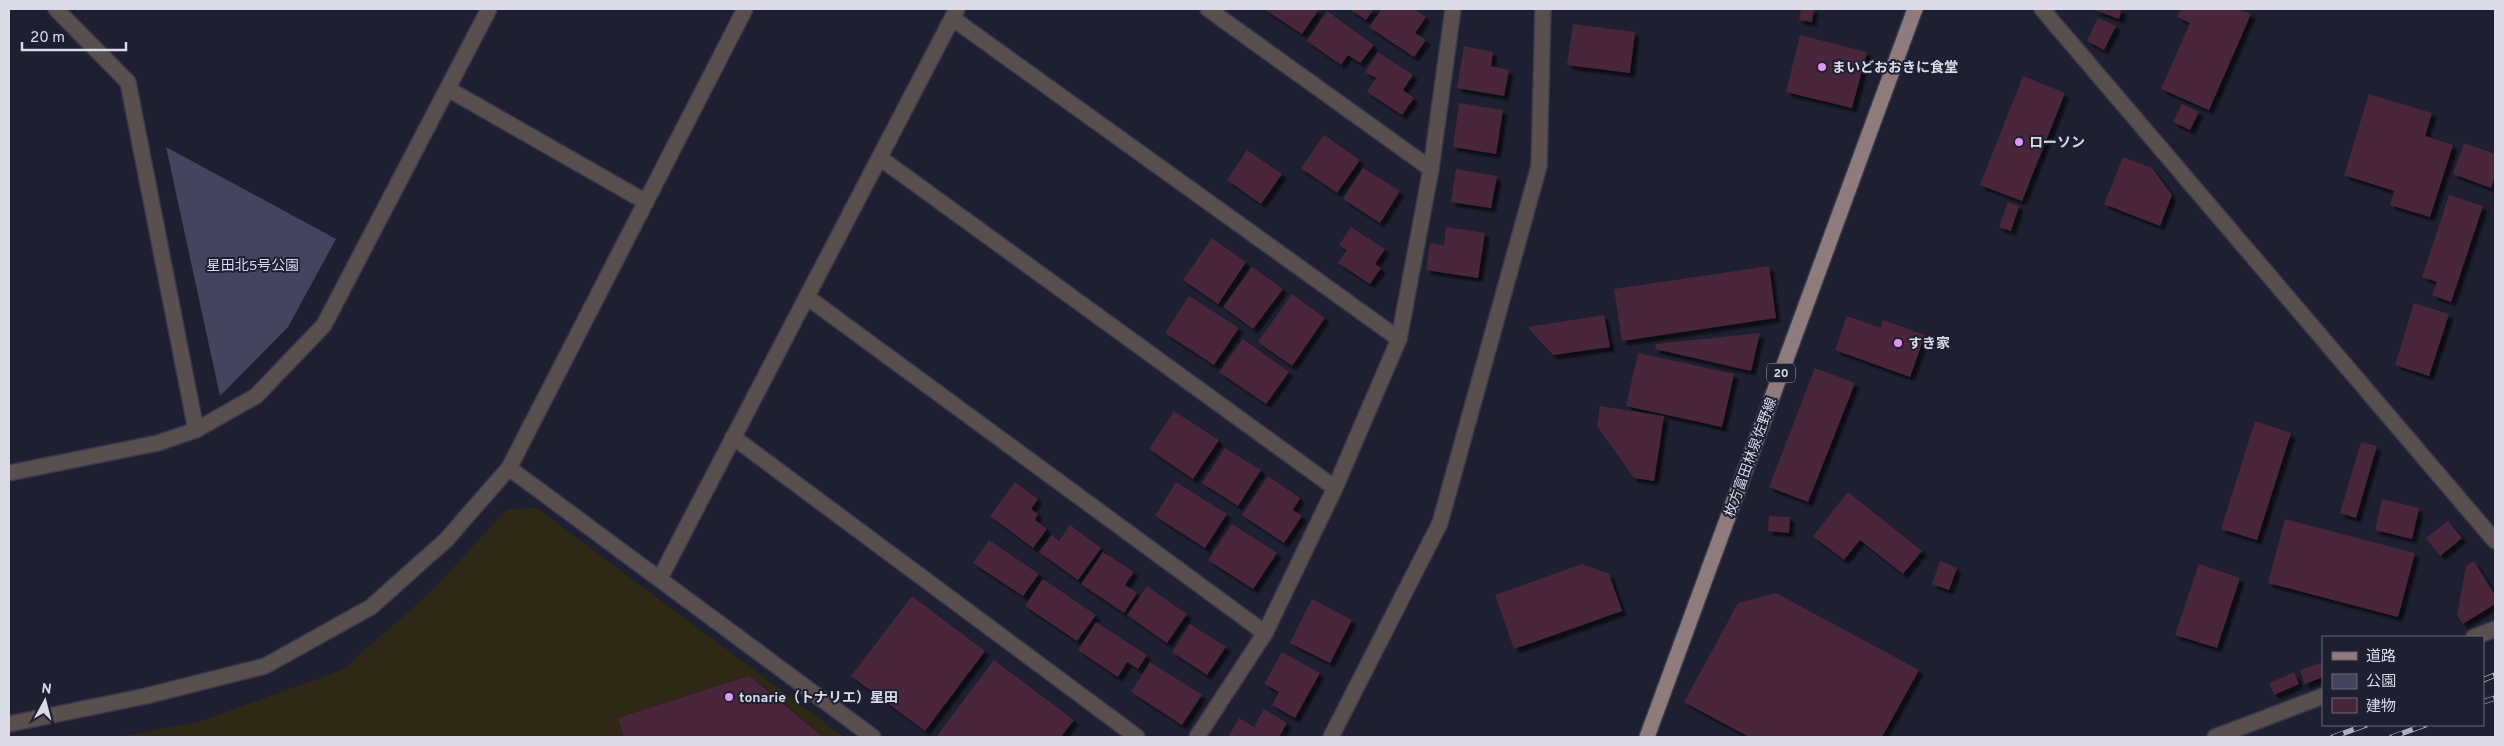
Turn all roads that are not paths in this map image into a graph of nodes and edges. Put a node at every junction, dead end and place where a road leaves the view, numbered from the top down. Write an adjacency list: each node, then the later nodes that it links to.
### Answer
1 (56, 9): 16 (street)
2 (489, 9): 10 (street)
3 (745, 9): 13 (street)
4 (1208, 9): 12 (street)
5 (1453, 9): 12 (street)
6 (1543, 9): 31 (street)
7 (1915, 9): 32 (main road, 枚方富田林泉佐野線 / 20)
8 (2042, 9): 21 (street)
9 (955, 14): 11 (street); 15 (street)
10 (448, 89): 13 (street); 16 (street)
11 (880, 158): 14 (street); 20 (street)
12 (1431, 170): 15 (street)
13 (646, 202): 18 (street)
14 (807, 298): 17 (street); 24 (street)
15 (1399, 339): 20 (street)
16 (196, 430): 19 (street)
17 (734, 437): 22 (street); 29 (street)
18 (509, 468): 22 (street); 27 (street)
19 (9, 473)
20 (1335, 488): 24 (street)
21 (2495, 540)
22 (660, 578): 28 (street)
23 (2495, 629): 25 (street)
24 (1265, 633): 30 (street)
25 (2477, 636)
26 (2322, 696): 33 (street)
27 (9, 724)
28 (873, 737)
29 (1137, 737)
30 (1197, 737)
31 (1330, 737)
32 (1647, 737)
33 (2215, 737)

